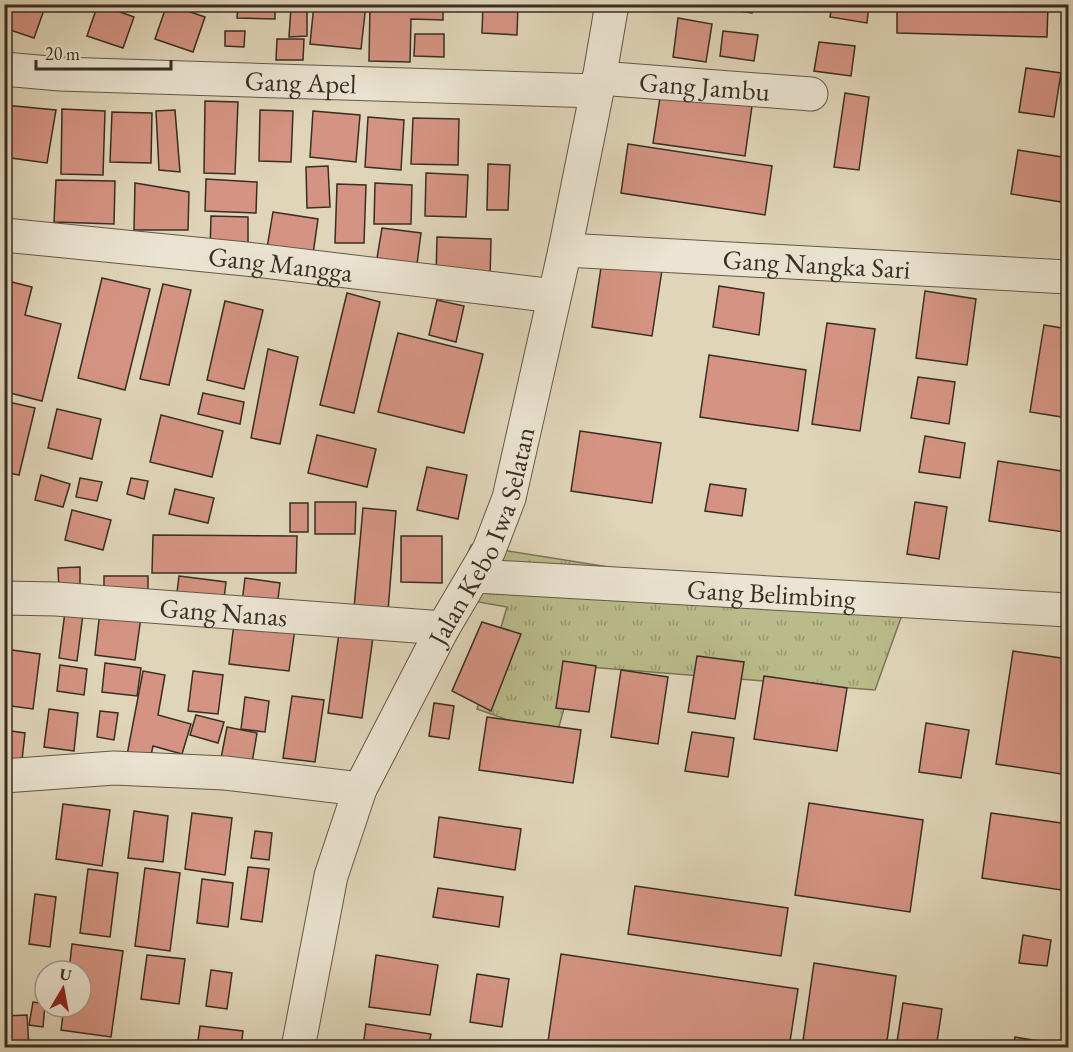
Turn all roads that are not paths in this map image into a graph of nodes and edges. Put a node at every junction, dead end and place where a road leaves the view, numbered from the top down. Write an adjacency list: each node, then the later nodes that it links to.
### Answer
1 (612, 4): 3 (street, Jalan Kebo Iwa Selatan)
2 (4, 69): 3 (street, Gang Apel)
3 (598, 85): 4 (street, Gang Jambu); 6 (street, Jalan Kebo Iwa Selatan)
4 (811, 94)
5 (4, 235): 8 (street, Gang Mangga)
6 (565, 250): 7 (street, Gang Nangka Sari); 8 (street, Jalan Kebo Iwa Selatan)
7 (1068, 277)
8 (554, 296): 9 (street, Jalan Kebo Iwa Selatan)
9 (475, 576): 11 (street, Gang Belimbing); 12 (street, Jalan Kebo Iwa Selatan)
10 (4, 598): 12 (street, Gang Nanas)
11 (1068, 610)
12 (442, 628): 14 (street, Jalan Kebo Iwa Selatan)
13 (4, 776): 14 (street)
14 (360, 789): 15 (street, Jalan Kebo Iwa Selatan)
15 (298, 1047)

